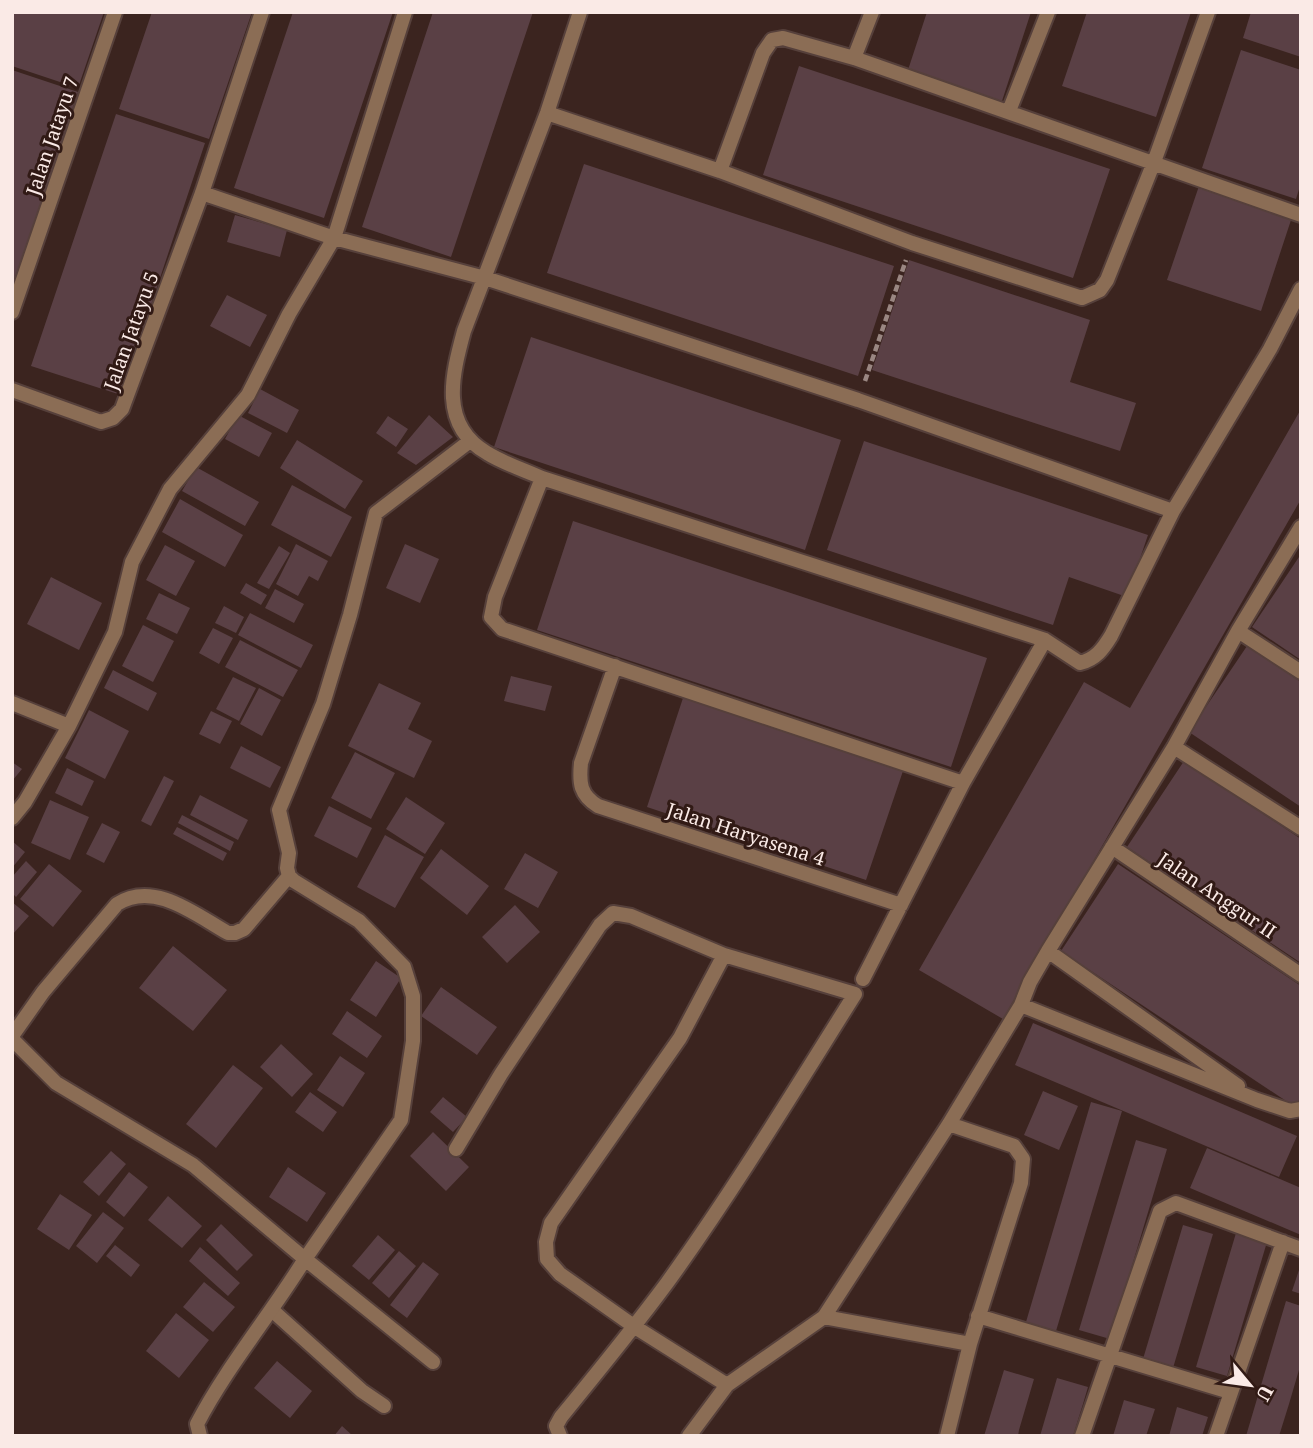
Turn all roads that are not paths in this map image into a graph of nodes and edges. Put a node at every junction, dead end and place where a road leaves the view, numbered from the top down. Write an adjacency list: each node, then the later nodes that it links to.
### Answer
1 (114, 12): 18 (street, Jalan Jatayu 7)
2 (262, 12): 13 (street)
3 (405, 12): 15 (street)
4 (580, 12): 10 (street)
5 (872, 12): 8 (street)
6 (1048, 12): 9 (street)
7 (1208, 12): 11 (street)
8 (854, 58): 9 (street); 12 (street)
9 (1009, 111): 11 (street)
10 (547, 113): 12 (street); 16 (street)
11 (1154, 162): 12 (street); 14 (street)
12 (720, 171)
13 (202, 193): 15 (street); 19 (street, Jalan Jatayu 5)
14 (1301, 215)
15 (334, 238): 16 (street); 29 (street)
16 (485, 278): 20 (street); 22 (street)
17 (1301, 289): 22 (street)
18 (12, 312)
19 (12, 390)
20 (470, 441): 21 (street); 35 (street)
21 (541, 478): 25 (street); 26 (street)
22 (1173, 511): 25 (street)
23 (1301, 527): 24 (street)
24 (1238, 631): 27 (street); 30 (street)
25 (1045, 640): 31 (street)
26 (615, 666): 31 (street); 36 (street, Jalan Haryasena 4)
27 (1301, 672)
28 (12, 703): 29 (street)
29 (69, 726): 32 (street)
30 (1174, 747): 33 (street); 34 (street)
31 (963, 783): 36 (street)
32 (12, 818)
33 (1301, 828)
34 (1112, 848): 37 (street); 39 (street, Jalan Anggur II)
35 (289, 876): 42 (street); 49 (street)
36 (901, 905): 40 (street)
37 (1048, 951): 41 (street); 43 (street)
38 (724, 954): 46 (street); 53 (street); 53 (street)
39 (1301, 975)
40 (863, 979)
41 (1021, 1004): 43 (street); 45 (street)
42 (12, 1038): 49 (street)
43 (1257, 1100): 44 (street)
44 (1301, 1110)
45 (949, 1124): 51 (street); 52 (street)
46 (456, 1149)
47 (1283, 1242): 48 (street); 55 (street); 58 (street)
48 (1301, 1249)
49 (306, 1259): 50 (street); 56 (street)
50 (273, 1311): 59 (street); 60 (street)
51 (978, 1316): 54 (street); 55 (street)
52 (824, 1317): 54 (street); 57 (street)
53 (635, 1327): 57 (street); 61 (street)
54 (970, 1344): 63 (street)
55 (1110, 1357): 58 (street); 64 (street)
56 (433, 1362)
57 (727, 1385): 62 (street)
58 (1230, 1392): 65 (street)
59 (384, 1406)
60 (200, 1436)
61 (560, 1436)
62 (690, 1436)
63 (947, 1436)
64 (1082, 1436)
65 (1216, 1436)

